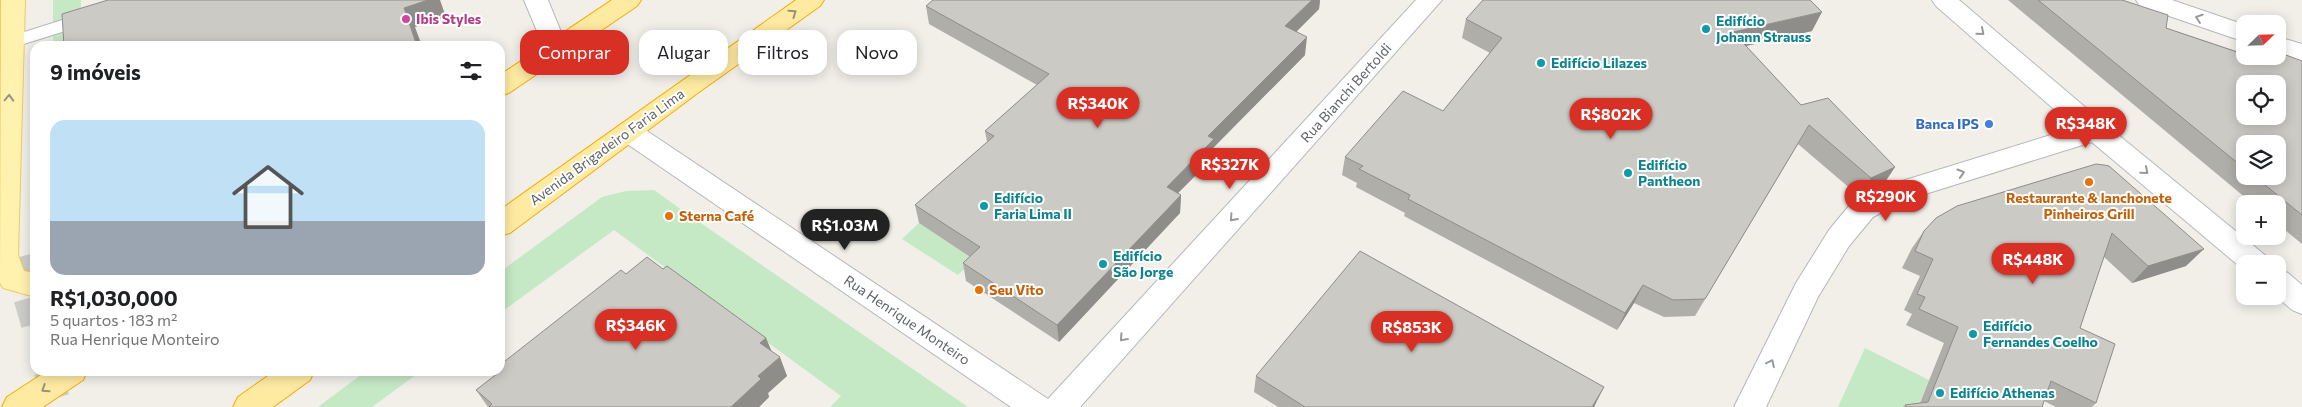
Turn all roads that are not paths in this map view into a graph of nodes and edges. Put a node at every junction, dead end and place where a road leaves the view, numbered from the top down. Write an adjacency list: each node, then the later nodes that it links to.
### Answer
1 (13, 0): 12 (main road)
2 (536, 0): 9 (street)
3 (629, 0): 10 (highway)
4 (812, 0): 18 (highway, Avenida Brigadeiro Faria Lima, one-way to 4)
5 (1430, 0): 30 (street, Rua Bianchi Bertoldi, one-way to 30)
6 (1944, 0): 17 (street, one-way to 17)
7 (2148, 0): 11 (street, one-way to 7)
8 (107, 12): 12 (lane)
9 (548, 30)
10 (584, 30)
11 (2236, 31)
12 (11, 42): 20 (main road, one-way to 12)
13 (2286, 48): 14 (street)
14 (2302, 53)
15 (520, 73): 16 (highway)
16 (505, 84)
17 (2096, 131): 21 (street, one-way to 21); 31 (street, one-way to 17)
18 (629, 132): 19 (highway, Avenida Brigadeiro Faria Lima); 29 (street, Rua Henrique Monteiro)
19 (505, 221)
20 (2, 252): 22 (main road)
21 (2245, 255)
22 (30, 284)
23 (2286, 288): 24 (street)
24 (2302, 302)
25 (64, 376): 27 (highway, one-way to 27)
26 (280, 388): 28 (highway)
27 (18, 407)
28 (249, 407)
29 (1036, 407)
30 (1060, 407)
31 (1750, 407)

